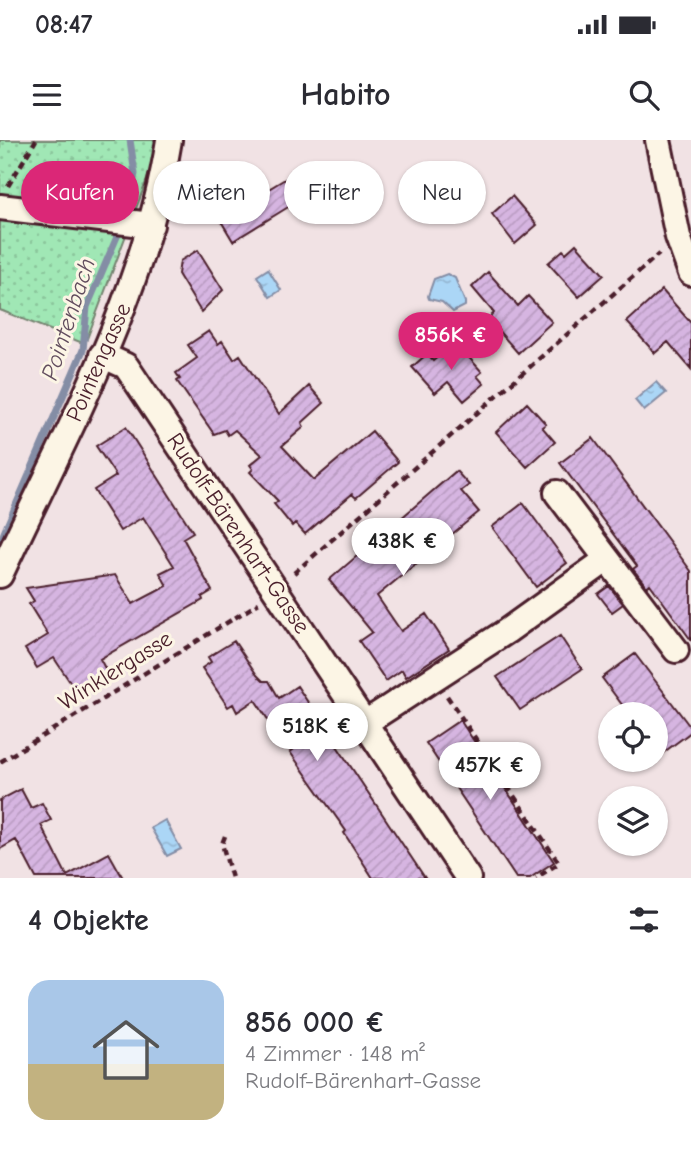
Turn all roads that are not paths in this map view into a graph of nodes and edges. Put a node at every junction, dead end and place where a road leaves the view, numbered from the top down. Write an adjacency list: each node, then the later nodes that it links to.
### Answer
1 (169, 140): 5 (street, Pointengasse)
2 (658, 140): 7 (street)
3 (3, 197): 4 (street)
4 (21, 201)
5 (139, 206)
6 (131, 224): 8 (street, Pointengasse)
7 (691, 273)
8 (102, 355): 11 (street, Pointengasse); 13 (street, Rudolf-Bärenhart-Gasse)
9 (557, 493): 10 (street)
10 (606, 560): 12 (street); 13 (street)
11 (0, 575)
12 (676, 650)
13 (365, 723): 14 (street, Rudolf-Bärenhart-Gasse)
14 (468, 878)

